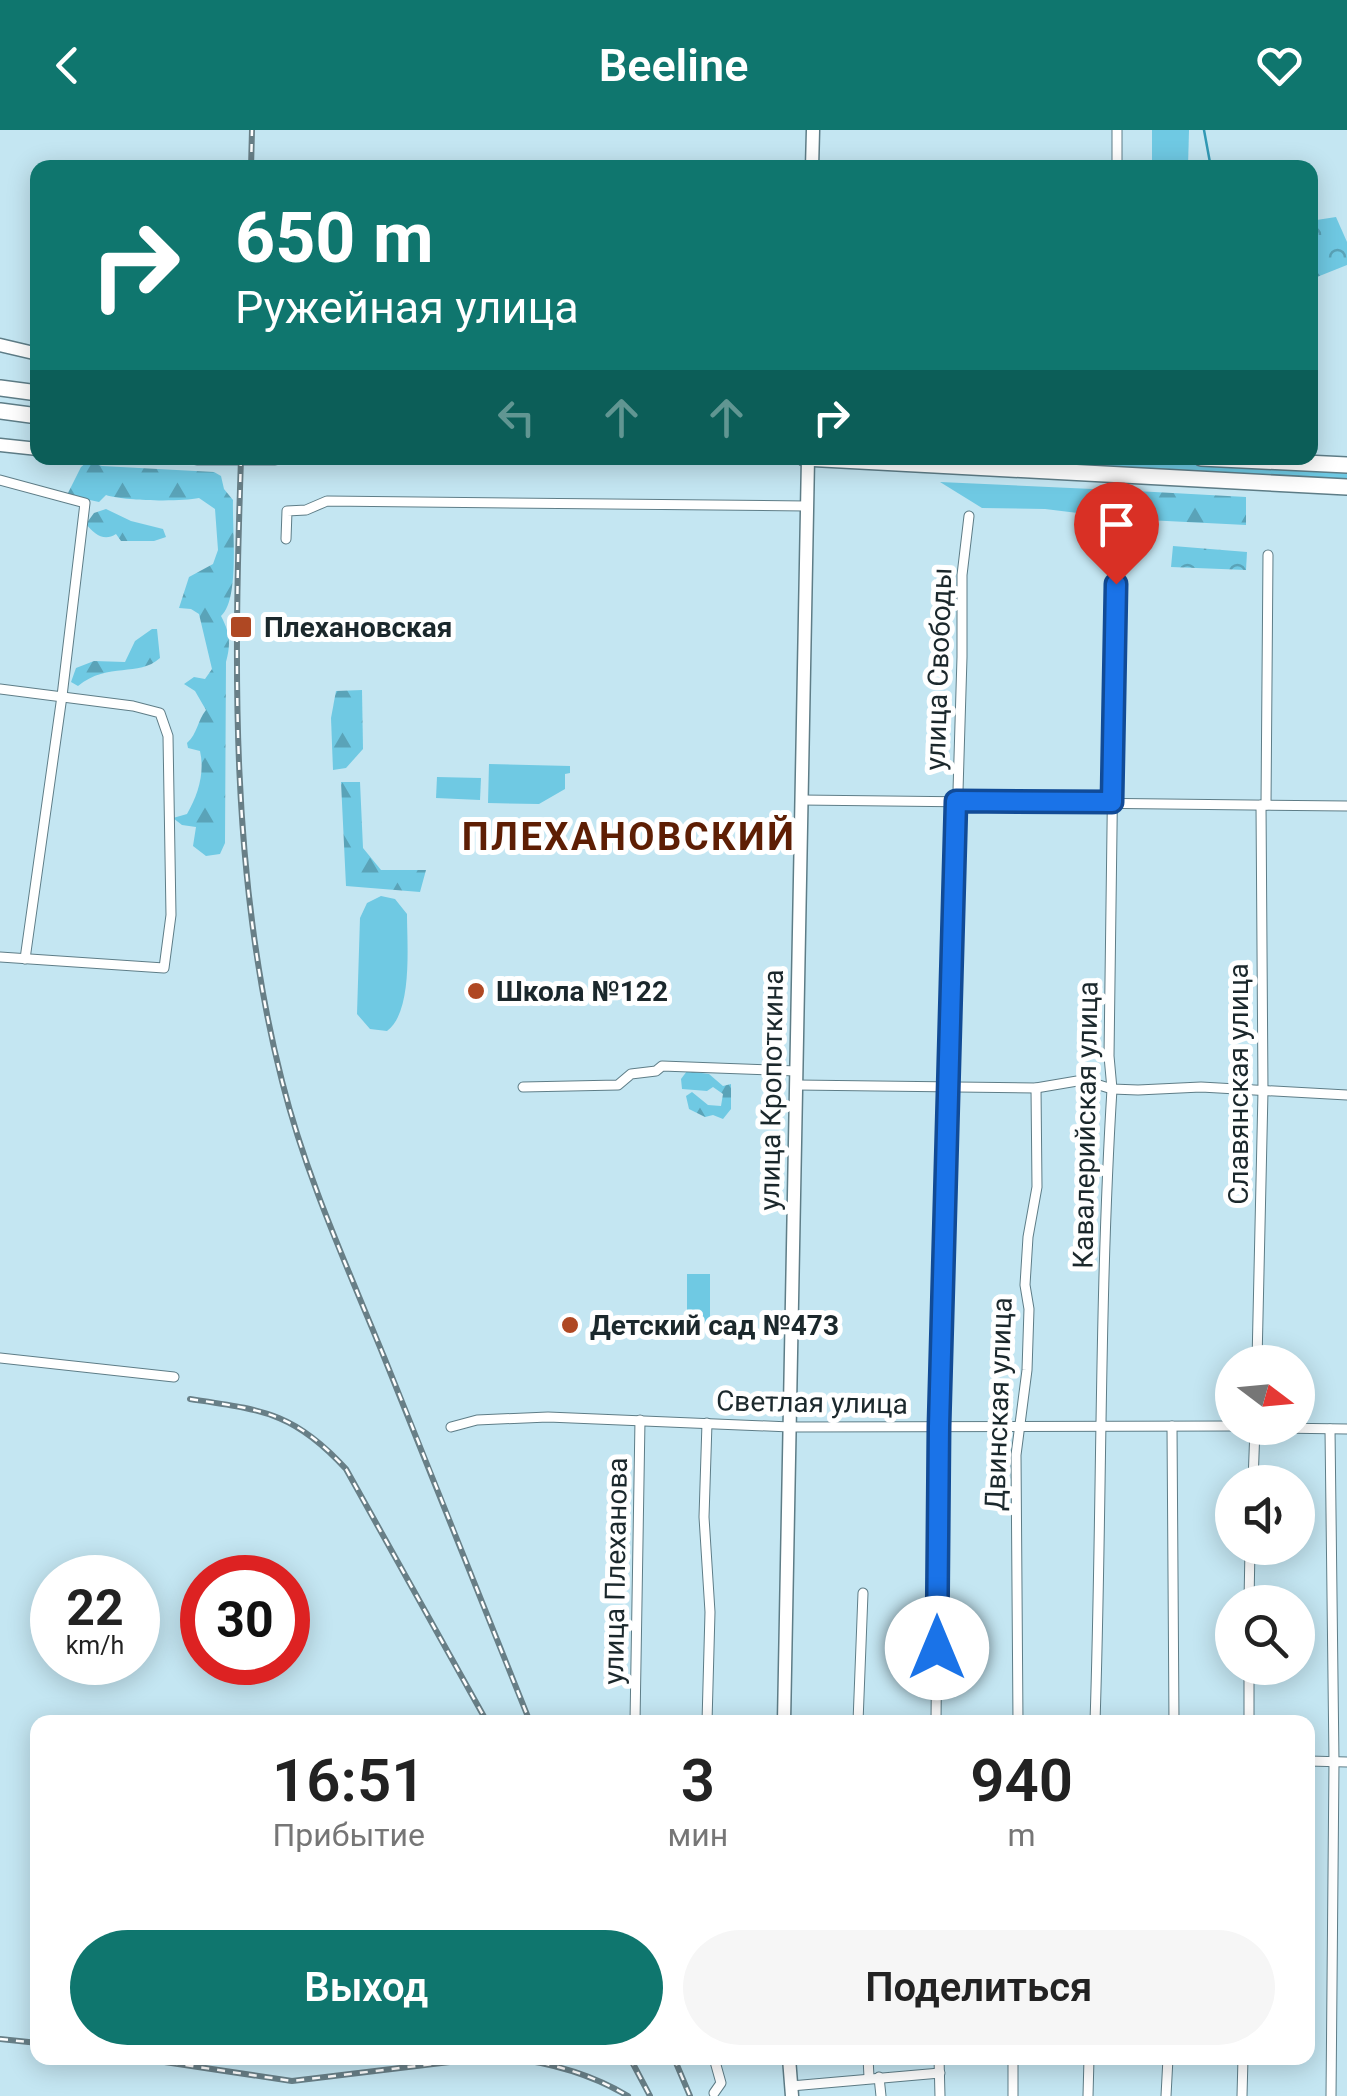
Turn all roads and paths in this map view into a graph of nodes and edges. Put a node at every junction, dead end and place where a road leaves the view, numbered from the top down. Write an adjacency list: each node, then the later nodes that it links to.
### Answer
1 (813, 130): 3 (main road)
2 (1117, 130): 4 (street)
3 (812, 160)
4 (1117, 160)
5 (0, 345): 6 (main road)
6 (30, 352)
7 (0, 388): 8 (highway)
8 (30, 392)
9 (0, 411): 10 (highway)
10 (30, 415)
11 (0, 445): 12 (main road)
12 (30, 448)
13 (1318, 464): 16 (highway)
14 (807, 465): 19 (main road, улица Кропоткина)
15 (937, 465): 18 (highway)
16 (1347, 466)
17 (0, 480): 25 (street)
18 (1347, 487)
19 (806, 506): 22 (street); 26 (main road, улица Кропоткина)
20 (968, 516): 27 (street, улица Свободы)
21 (1116, 527): 28 (street, Кавалерийская улица)
22 (286, 538)
23 (1268, 555): 29 (street, Славянская улица)
24 (0, 688): 25 (street)
25 (62, 696): 32 (street); 32 (street)
26 (801, 800): 27 (street); 33 (main road, улица Кропоткина)
27 (956, 801): 28 (street); 35 (street, улица Свободы)
28 (1112, 802): 29 (street); 37 (street, Кавалерийская улица)
29 (1263, 805): 30 (street); 38 (street, Славянская улица)
30 (1347, 806)
31 (0, 957): 32 (street)
32 (25, 959)
33 (797, 1078): 34 (street); 35 (street); 50 (main road, улица Кропоткина)
34 (522, 1086)
35 (950, 1088): 36 (street); 46 (street, улица Свободы)
36 (1036, 1088): 37 (street); 51 (street, Двинская улица)
37 (1112, 1089): 38 (street); 45 (street, Кавалерийская улица)
38 (1263, 1091): 39 (street); 40 (street, Славянская улица)
39 (1347, 1095)
40 (1256, 1345)
41 (0, 1358): 42 (street)
42 (174, 1377)
43 (640, 1420): 44 (street, Светлая улица); 49 (street, Светлая улица); 57 (street, улица Плеханова)
44 (707, 1423): 50 (street, Светлая улица); 58 (street)
45 (1098, 1425): 47 (street, Светлая улица); 51 (street, Светлая улица); 63 (street, Кавалерийская улица)
46 (939, 1426): 50 (street, Светлая улица); 51 (street, Светлая улица); 61 (street, улица Свободы)
47 (1172, 1426): 48 (street, Светлая улица); 64 (street)
48 (1215, 1426)
49 (451, 1427)
50 (790, 1427): 59 (main road, улица Кропоткина)
51 (1017, 1427): 62 (street, Двинская улица)
52 (1315, 1429): 53 (street)
53 (1330, 1429): 54 (street); 67 (street)
54 (1347, 1429)
55 (864, 1593): 60 (street)
56 (1249, 1685): 65 (street)
57 (635, 1715)
58 (707, 1715)
59 (784, 1715)
60 (858, 1715)
61 (936, 1715)
62 (1018, 1715)
63 (1094, 1715)
64 (1174, 1715)
65 (1249, 1715)
66 (1315, 1762): 67 (street)
67 (1334, 1762): 68 (street); 87 (street)
68 (1347, 1762)
69 (716, 2065): 80 (street)
70 (790, 2065): 79 (main road)
71 (870, 2065): 78 (street)
72 (939, 2065): 77 (street)
73 (1013, 2065): 83 (street)
74 (1089, 2065): 84 (street)
75 (1168, 2065): 85 (street)
76 (1243, 2065): 86 (street)
77 (940, 2073): 78 (street); 82 (street)
78 (874, 2077): 79 (street); 81 (street)
79 (792, 2091)
80 (714, 2093)
81 (882, 2096)
82 (940, 2096)
83 (1013, 2096)
84 (1088, 2096)
85 (1166, 2096)
86 (1242, 2096)
87 (1331, 2096)

